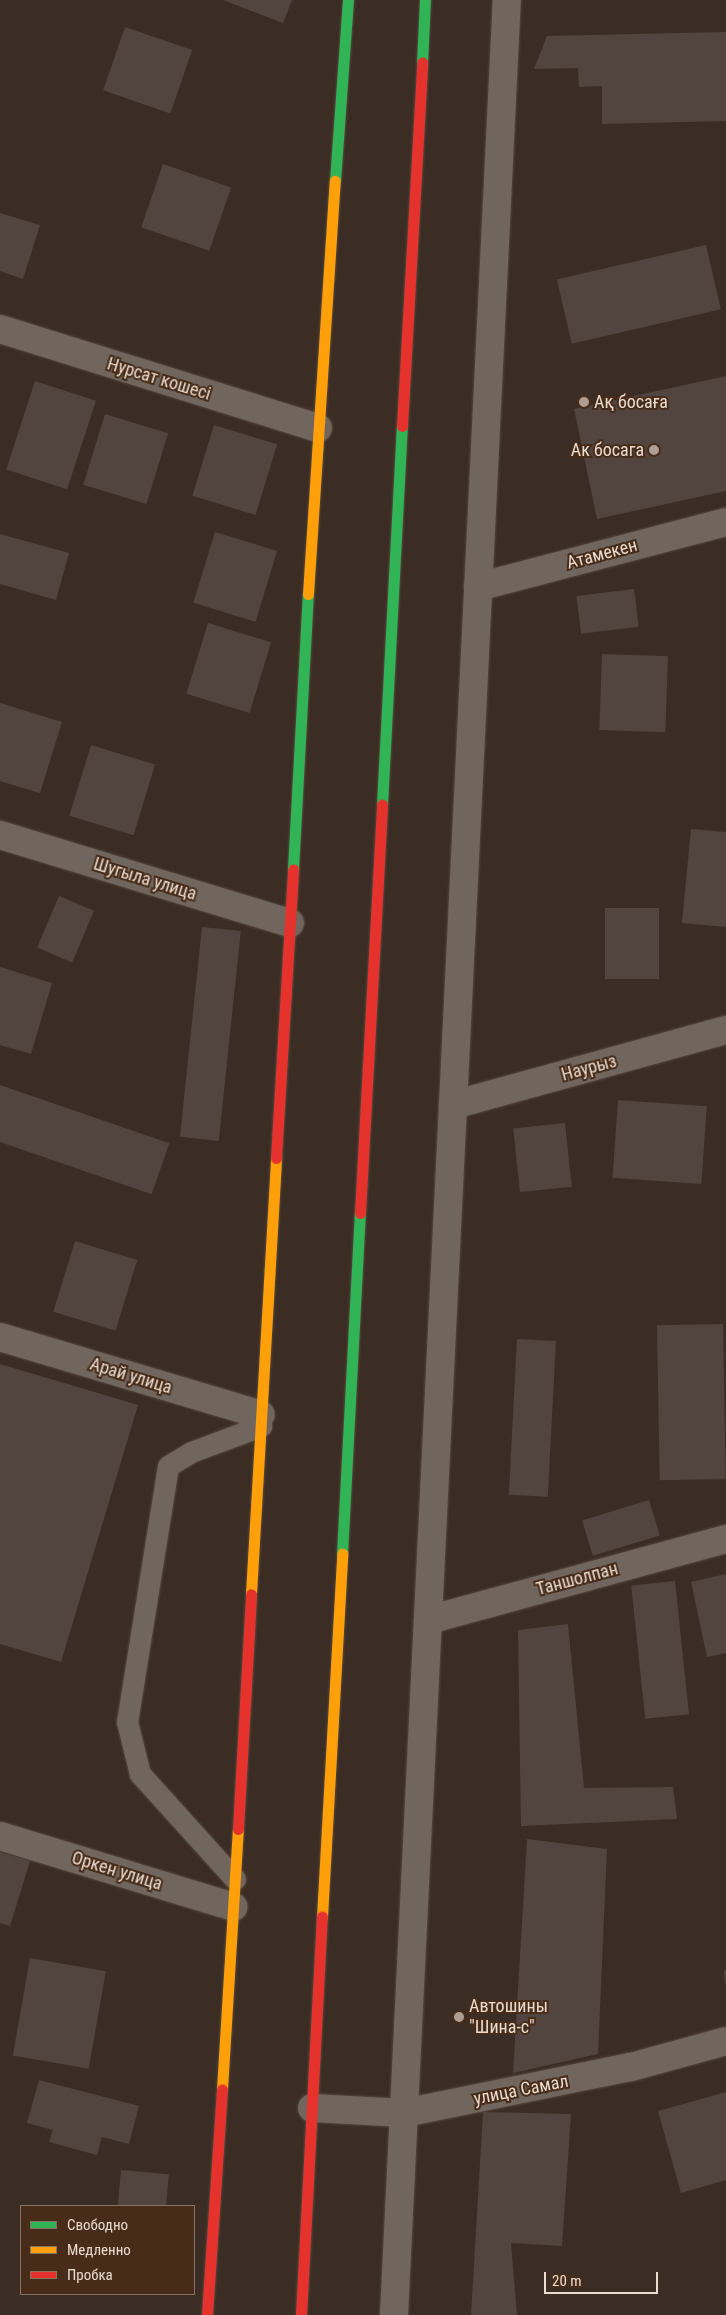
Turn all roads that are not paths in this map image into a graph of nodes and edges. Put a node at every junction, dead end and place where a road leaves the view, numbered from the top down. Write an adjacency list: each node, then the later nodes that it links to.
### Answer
1 (348, 0): 5 (street)
2 (425, 0): 20 (street)
3 (507, 0): 7 (street)
4 (0, 329): 5 (street, Нурсат кошесi)
5 (318, 428): 9 (street)
6 (726, 522): 7 (street, Атамекен)
7 (478, 587): 11 (street)
8 (0, 835): 9 (street, Шугыла улица)
9 (290, 923): 13 (street)
10 (726, 1030): 11 (street, Наурыз)
11 (453, 1105): 15 (street)
12 (0, 1337): 13 (street, Арай улица)
13 (261, 1420): 17 (street); 17 (lane)
14 (726, 1538): 15 (street, Таншолпан)
15 (428, 1620): 21 (street)
16 (0, 1836): 18 (street, Оркен улица)
17 (235, 1879): 18 (street)
18 (233, 1907): 22 (street)
19 (726, 2041): 21 (street, улица Самал)
20 (312, 2108): 21 (street, улица Самал); 23 (street)
21 (404, 2113): 24 (street)
22 (207, 2315)
23 (301, 2315)
24 (394, 2315)

